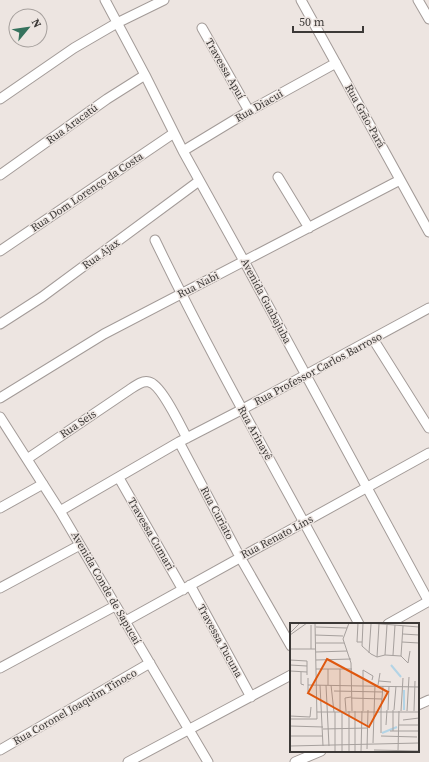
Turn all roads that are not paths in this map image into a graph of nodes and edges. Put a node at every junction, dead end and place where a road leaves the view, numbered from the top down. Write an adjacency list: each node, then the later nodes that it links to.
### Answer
1 (105, 0): 6 (street, Avenida Guabajuba)
2 (164, 0): 6 (street)
3 (301, 0): 8 (street, Rua Grão-Pará)
4 (418, 0): 5 (street)
5 (429, 19)
6 (117, 23): 9 (street, Avenida Guabajuba); 10 (street)
7 (202, 28): 11 (street, Travessa Apuí)
8 (336, 63): 11 (street, Rua Diacui); 16 (street, Rua Grão-Pará)
9 (145, 75): 12 (street, Avenida Guabajuba); 14 (street, Rua Aracatú)
10 (0, 99)
11 (249, 111): 13 (street, Rua Diacui)
12 (174, 133): 13 (street, Avenida Guabajuba); 21 (street, Rua Dom Lorenço da Costa)
13 (183, 151): 17 (street, Avenida Guabajuba)
14 (0, 175)
15 (278, 177): 18 (street)
16 (400, 180): 18 (street, Rua Nabi); 19 (street, Rua Grão-Pará)
17 (199, 181): 22 (street, Avenida Guabajuba); 25 (street, Rua Ajax)
18 (309, 228): 22 (street, Rua Nabi)
19 (429, 232)
20 (155, 240): 23 (street, Rua Arinayê)
21 (0, 251)
22 (244, 261): 23 (street, Rua Nabi); 27 (street, Avenida Guabajuba)
23 (181, 294): 29 (street, Rua Nabi); 30 (street, Rua Arinayê)
24 (429, 308): 26 (street, Rua Professor Carlos Barroso)
25 (0, 324)
26 (373, 339): 27 (street, Rua Professor Carlos Barroso); 32 (street)
27 (306, 375): 30 (street, Rua Professor Carlos Barroso); 38 (street, Avenida Guabajuba)
28 (129, 390): 33 (street, Rua Curiato); 35 (street, Rua Seis)
29 (0, 398)
30 (241, 410): 33 (street, Rua Professor Carlos Barroso); 41 (street, Rua Arinayê)
31 (1, 422): 35 (street, Avenida Conde de Sapucaí)
32 (429, 428)
33 (183, 440): 36 (street, Rua Professor Carlos Barroso); 43 (street, Rua Curiato)
34 (429, 453): 38 (street, Rua Renato Lins)
35 (27, 459): 37 (street, Avenida Conde de Sapucaí)
36 (119, 478): 40 (street, Rua Professor Carlos Barroso); 45 (street, Travessa Cumari)
37 (43, 484): 39 (street); 40 (street, Avenida Conde de Sapucaí)
38 (367, 488): 41 (street, Rua Renato Lins); 46 (street, Avenida Guabajuba)
39 (0, 508)
40 (60, 511): 42 (street, Avenida Conde de Sapucaí)
41 (305, 522): 43 (street, Rua Renato Lins); 49 (street, Rua Arinayê)
42 (80, 545): 44 (street); 47 (street, Avenida Conde de Sapucaí)
43 (240, 557): 45 (street, Rua Renato Lins); 51 (street, Rua Curiato)
44 (0, 588)
45 (186, 588): 48 (street, Rua Renato Lins); 55 (street, Travessa Tucuna)
46 (429, 601): 50 (street)
47 (115, 606): 48 (street, Avenida Conde de Sapucaí); 53 (street)
48 (124, 622): 52 (street, Avenida Conde de Sapucaí)
49 (359, 623)
50 (390, 623)
51 (290, 644)
52 (150, 663): 58 (street, Avenida Conde de Sapucaí); 59 (street, Rua Coronel Joaquim Tinoco)
53 (0, 668)
54 (290, 676): 55 (street)
55 (251, 697): 58 (street)
56 (429, 700): 57 (street)
57 (419, 704)
58 (189, 730): 61 (street); 62 (street, Avenida Conde de Sapucaí)
59 (0, 750)
60 (319, 752): 63 (street)
61 (128, 762)
62 (208, 762)
63 (295, 762)

